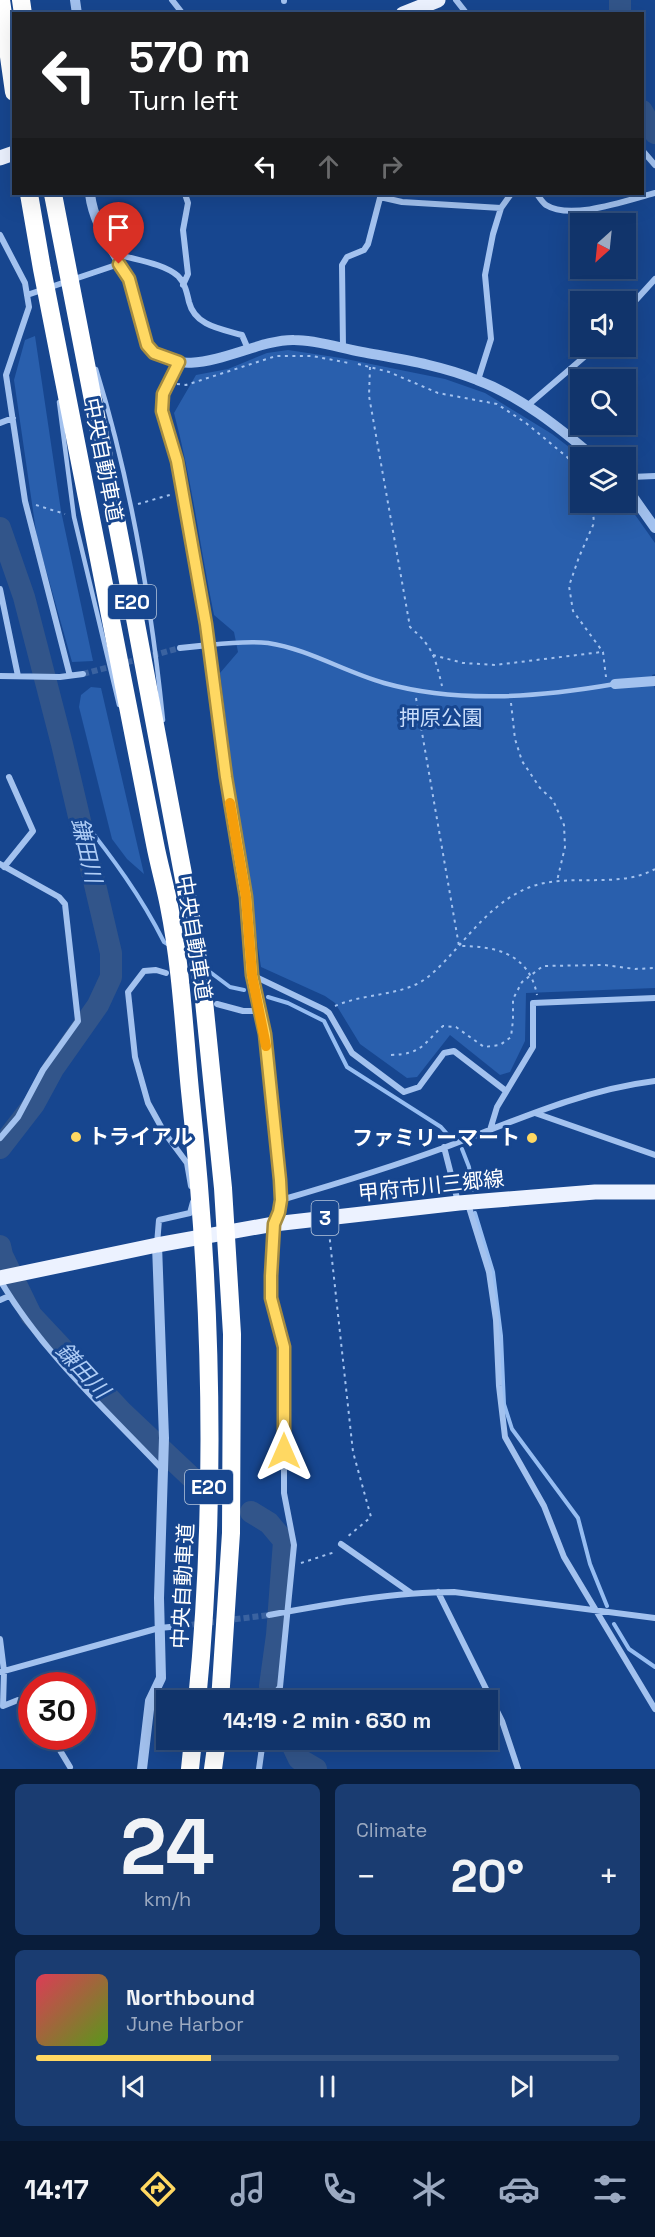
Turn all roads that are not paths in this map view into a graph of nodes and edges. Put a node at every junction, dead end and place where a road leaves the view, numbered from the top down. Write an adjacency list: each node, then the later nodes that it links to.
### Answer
1 (1, 0): 8 (highway)
2 (172, 0): 5 (street)
3 (438, 0): 6 (main road)
4 (456, 0): 7 (street)
5 (181, 12)
6 (408, 12)
7 (465, 12)
8 (12, 78)
9 (644, 152): 10 (street)
10 (655, 165)
11 (655, 193): 18 (street)
12 (29, 195): 28 (highway, 中央自動車道 / E20)
13 (53, 195): 26 (highway, 中央自動車道 / E20)
14 (90, 195): 21 (street)
15 (185, 195): 24 (street)
16 (381, 195): 19 (street); 30 (street)
17 (510, 195): 19 (street)
18 (538, 195)
19 (501, 208): 35 (street)
20 (0, 235): 25 (street)
21 (112, 253): 22 (street); 24 (street)
22 (119, 264): 25 (street); 33 (street)
23 (655, 279): 27 (street)
24 (183, 285): 29 (street)
25 (27, 295): 39 (street)
26 (73, 298): 31 (lane); 60 (highway, 中央自動車道 / E20)
27 (636, 300)
28 (50, 305): 36 (lane); 61 (highway, 中央自動車道 / E20)
29 (248, 349): 30 (street); 33 (street)
30 (343, 349): 35 (street)
31 (91, 354)
32 (584, 357): 38 (street)
33 (179, 362): 47 (street)
34 (94, 365): 56 (lane)
35 (478, 380): 38 (street)
36 (58, 384)
37 (59, 396): 55 (lane)
38 (526, 407): 41 (street)
39 (13, 418): 40 (street); 52 (street)
40 (0, 423)
41 (582, 447)
42 (655, 476): 43 (street)
43 (636, 477)
44 (636, 501): 45 (street)
45 (655, 528)
46 (0, 589): 51 (street)
47 (208, 645): 48 (street); 54 (lane); 64 (street)
48 (180, 648)
49 (83, 674): 52 (street)
50 (0, 676): 51 (street)
51 (22, 676): 52 (street)
52 (70, 676)
53 (655, 681): 54 (street)
54 (612, 685)
55 (119, 707)
56 (164, 726)
57 (128, 741): 61 (lane)
58 (166, 749): 60 (lane)
59 (9, 777): 62 (street)
60 (175, 840): 96 (highway, 中央自動車道 / E20)
61 (155, 844): 63 (highway, 中央自動車道 / E20)
62 (2, 865): 72 (street)
63 (172, 974): 79 (street); 95 (highway, 中央自動車道 / E20)
64 (252, 975): 67 (street); 69 (street)
65 (655, 998): 69 (street)
66 (217, 1004): 67 (street)
67 (260, 1011): 76 (street)
68 (655, 1081): 70 (street)
69 (506, 1091): 71 (street)
70 (534, 1113): 71 (street); 74 (street)
71 (490, 1130): 73 (street)
72 (0, 1138)
73 (444, 1148): 76 (street); 77 (street)
74 (655, 1155)
75 (655, 1192): 77 (main road, 甲府市川三郷線 / 3)
76 (281, 1200): 78 (street)
77 (463, 1202): 78 (main road, 甲府市川三郷線 / 3); 87 (street)
78 (274, 1224): 79 (main road, 甲府市川三郷線 / 3); 88 (street)
79 (157, 1245): 80 (main road, 甲府市川三郷線 / 3); 83 (street)
80 (0, 1279): 81 (street)
81 (9, 1296): 82 (street); 83 (street)
82 (0, 1300)
83 (163, 1469): 92 (street)
84 (341, 1544): 86 (street)
85 (438, 1592): 86 (street); 87 (street); 109 (street)
86 (411, 1593): 88 (street)
87 (597, 1610): 90 (street); 99 (street)
88 (288, 1612): 89 (street); 97 (street)
89 (269, 1615)
90 (655, 1618)
91 (181, 1626): 92 (street)
92 (159, 1628): 94 (street); 105 (street)
93 (0, 1639): 94 (street)
94 (2, 1671): 98 (street)
95 (198, 1690)
96 (221, 1690)
97 (278, 1690)
98 (18, 1700)
99 (655, 1709)
100 (60, 1750): 104 (street)
101 (192, 1750): 106 (highway)
102 (216, 1750): 107 (highway)
103 (261, 1750): 108 (street)
104 (70, 1767)
105 (142, 1769)
106 (190, 1769)
107 (213, 1769)
108 (259, 1769)
109 (518, 1769)

